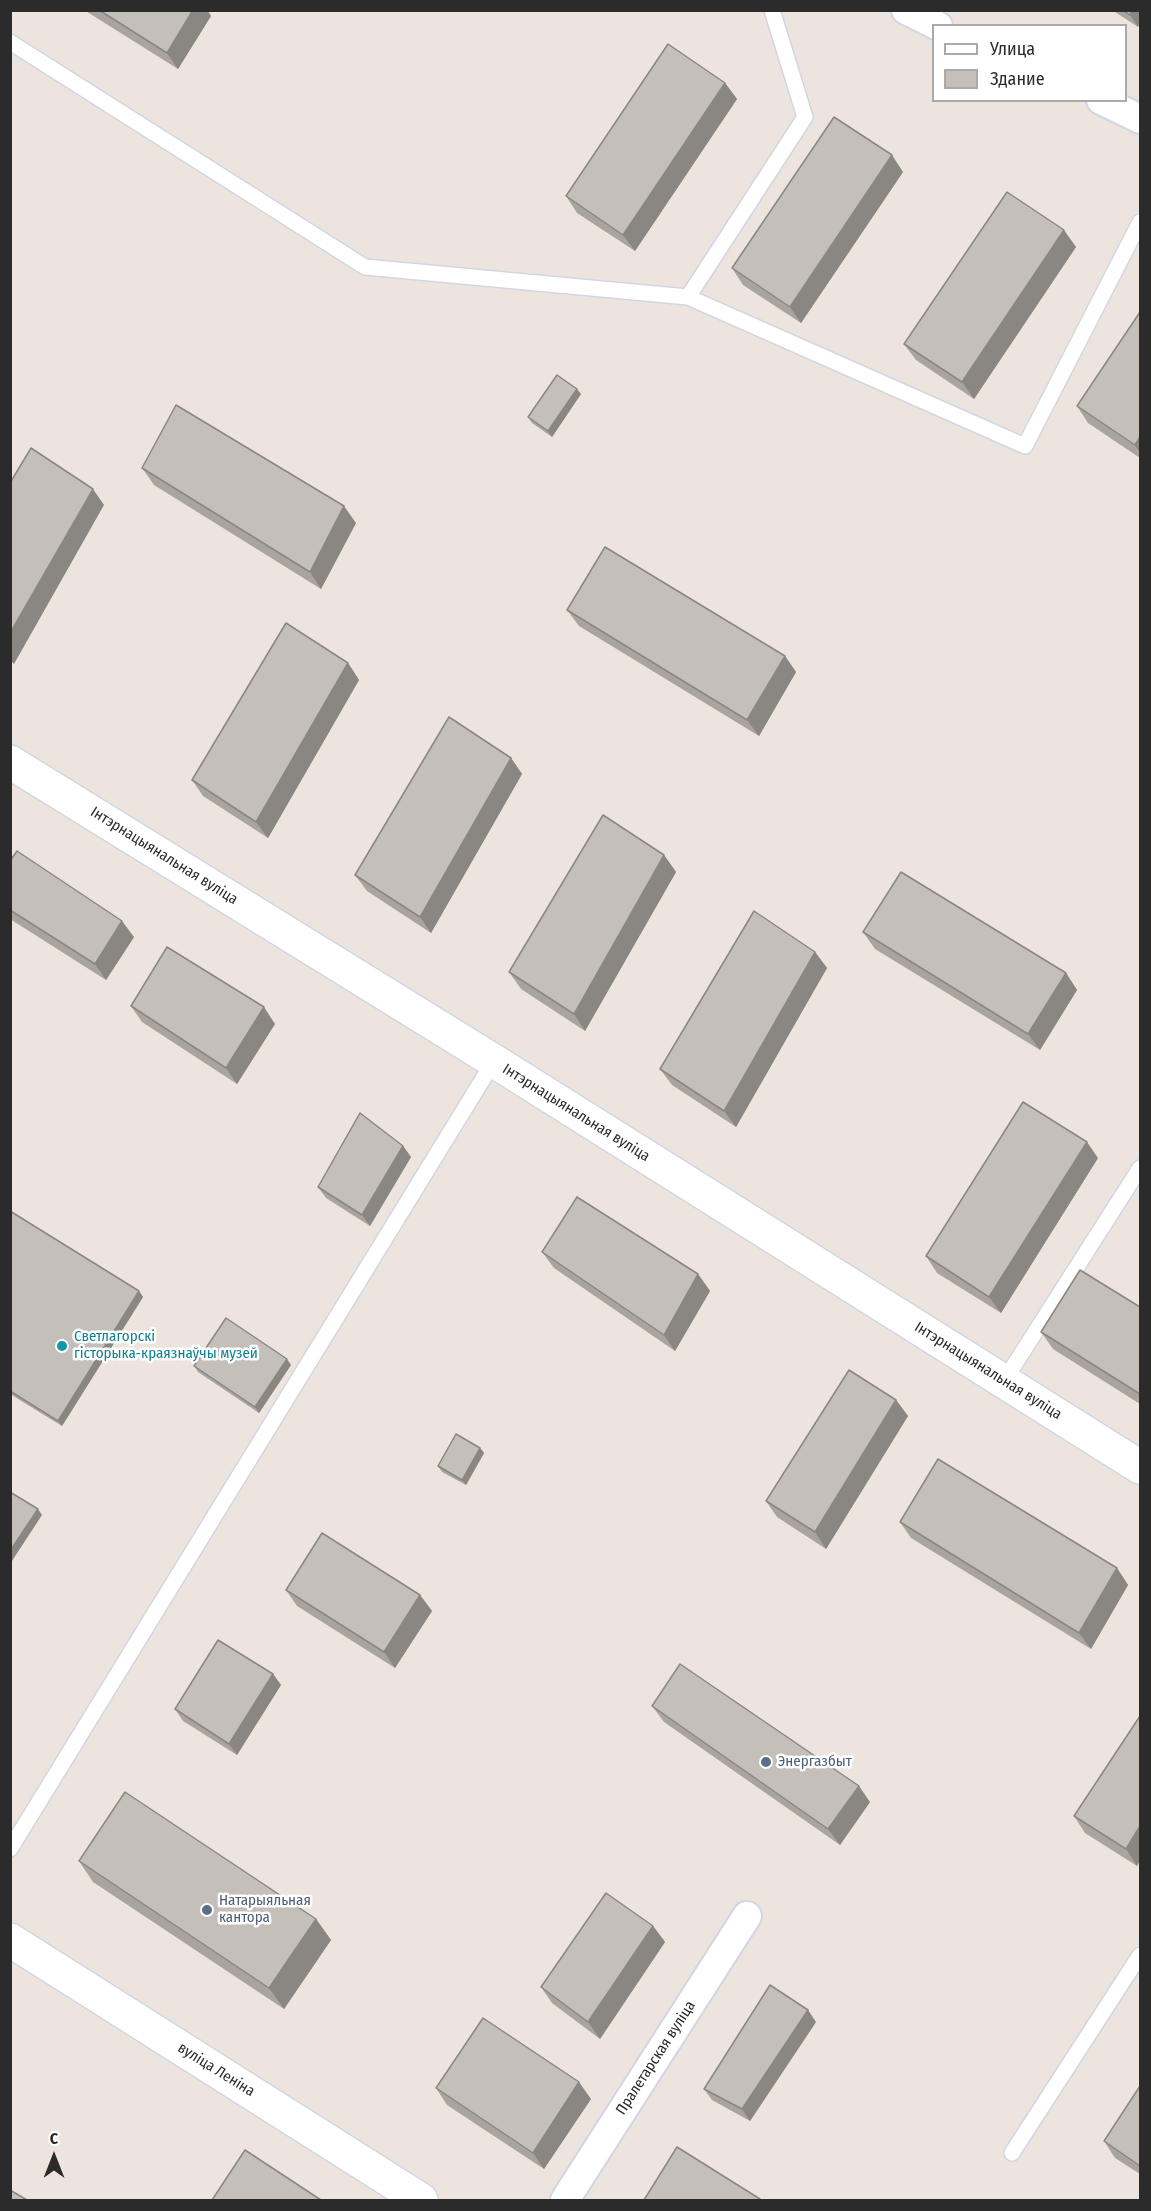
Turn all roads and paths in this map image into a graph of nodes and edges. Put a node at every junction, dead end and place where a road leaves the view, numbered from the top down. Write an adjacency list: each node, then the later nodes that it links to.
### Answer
1 (772, 10): 8 (lane)
2 (906, 10): 3 (street)
3 (934, 24)
4 (10, 42): 8 (lane)
5 (1105, 102): 6 (street)
6 (1140, 119)
7 (1140, 222): 8 (lane)
8 (688, 297)
9 (10, 762): 10 (street, Інтэрнацыянальная вуліца)
10 (494, 1062): 12 (street, Інтэрнацыянальная вуліца); 14 (lane)
11 (1140, 1168): 12 (lane)
12 (1004, 1381): 13 (street, Інтэрнацыянальная вуліца)
13 (1140, 1467)
14 (10, 1849)
15 (747, 1916): 20 (street, Пралетарская вуліца)
16 (10, 1940): 19 (street, вуліца Леніна)
17 (1140, 1955): 18 (lane)
18 (1012, 2153)
19 (421, 2200)
20 (565, 2200)

